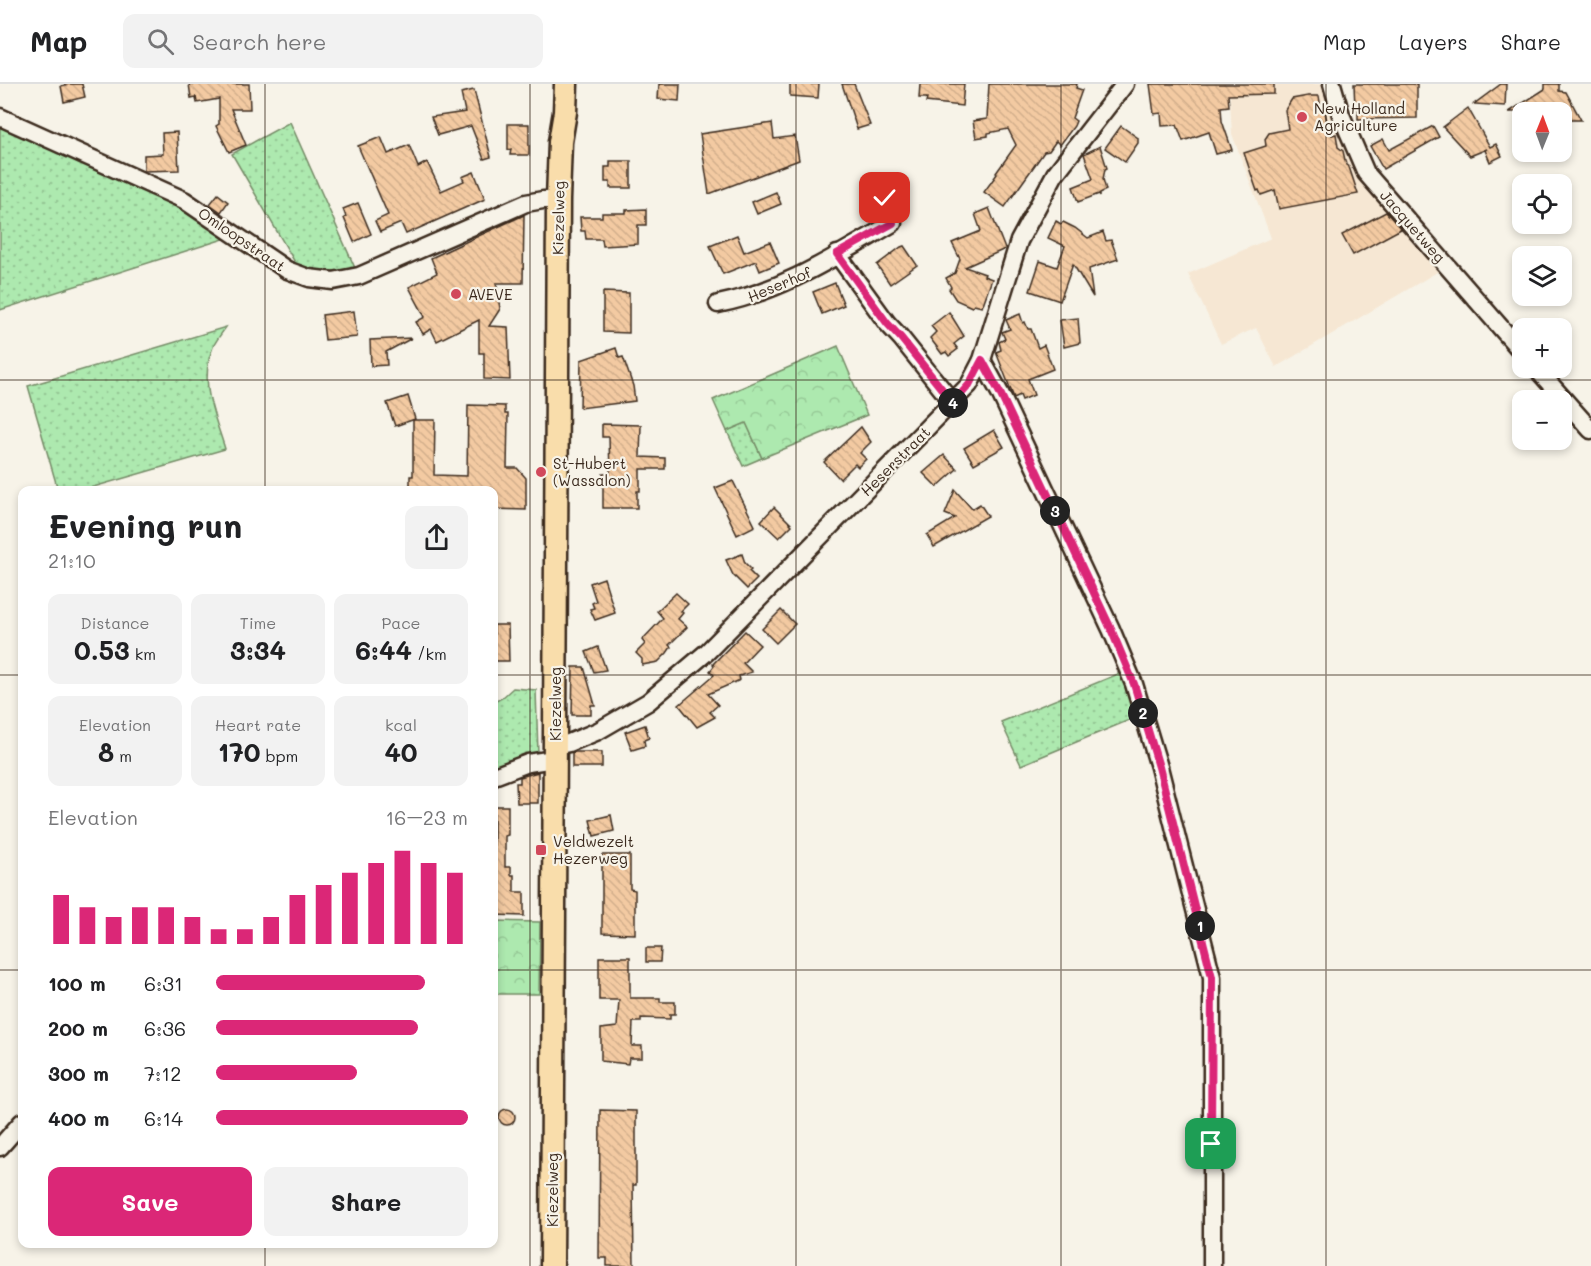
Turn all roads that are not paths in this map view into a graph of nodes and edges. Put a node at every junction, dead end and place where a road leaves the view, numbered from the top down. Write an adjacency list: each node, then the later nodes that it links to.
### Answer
1 (553, 84): 6 (main road, Kiezelweg)
2 (566, 84): 6 (main road, Kiezelweg)
3 (1125, 84): 12 (street, Heserstraat)
4 (1332, 84): 11 (street, Jacquetweg)
5 (0, 117): 8 (street, Omloopstraat)
6 (560, 142): 8 (main road, Kiezelweg)
7 (885, 198): 9 (street, Heserhof)
8 (558, 200): 16 (main road, Kiezelweg)
9 (837, 254): 10 (street, Heserhof); 14 (street)
10 (718, 304)
11 (1512, 341)
12 (982, 360): 14 (street, Heserstraat); 21 (street)
13 (1545, 378): 15 (street)
14 (953, 403): 16 (street, Heserstraat)
15 (1591, 430)
16 (555, 753): 17 (street, Heserstraat); 20 (main road, Kiezelweg)
17 (498, 774)
18 (18, 1127): 19 (street)
19 (0, 1147)
20 (552, 1266)
21 (1212, 1266)

